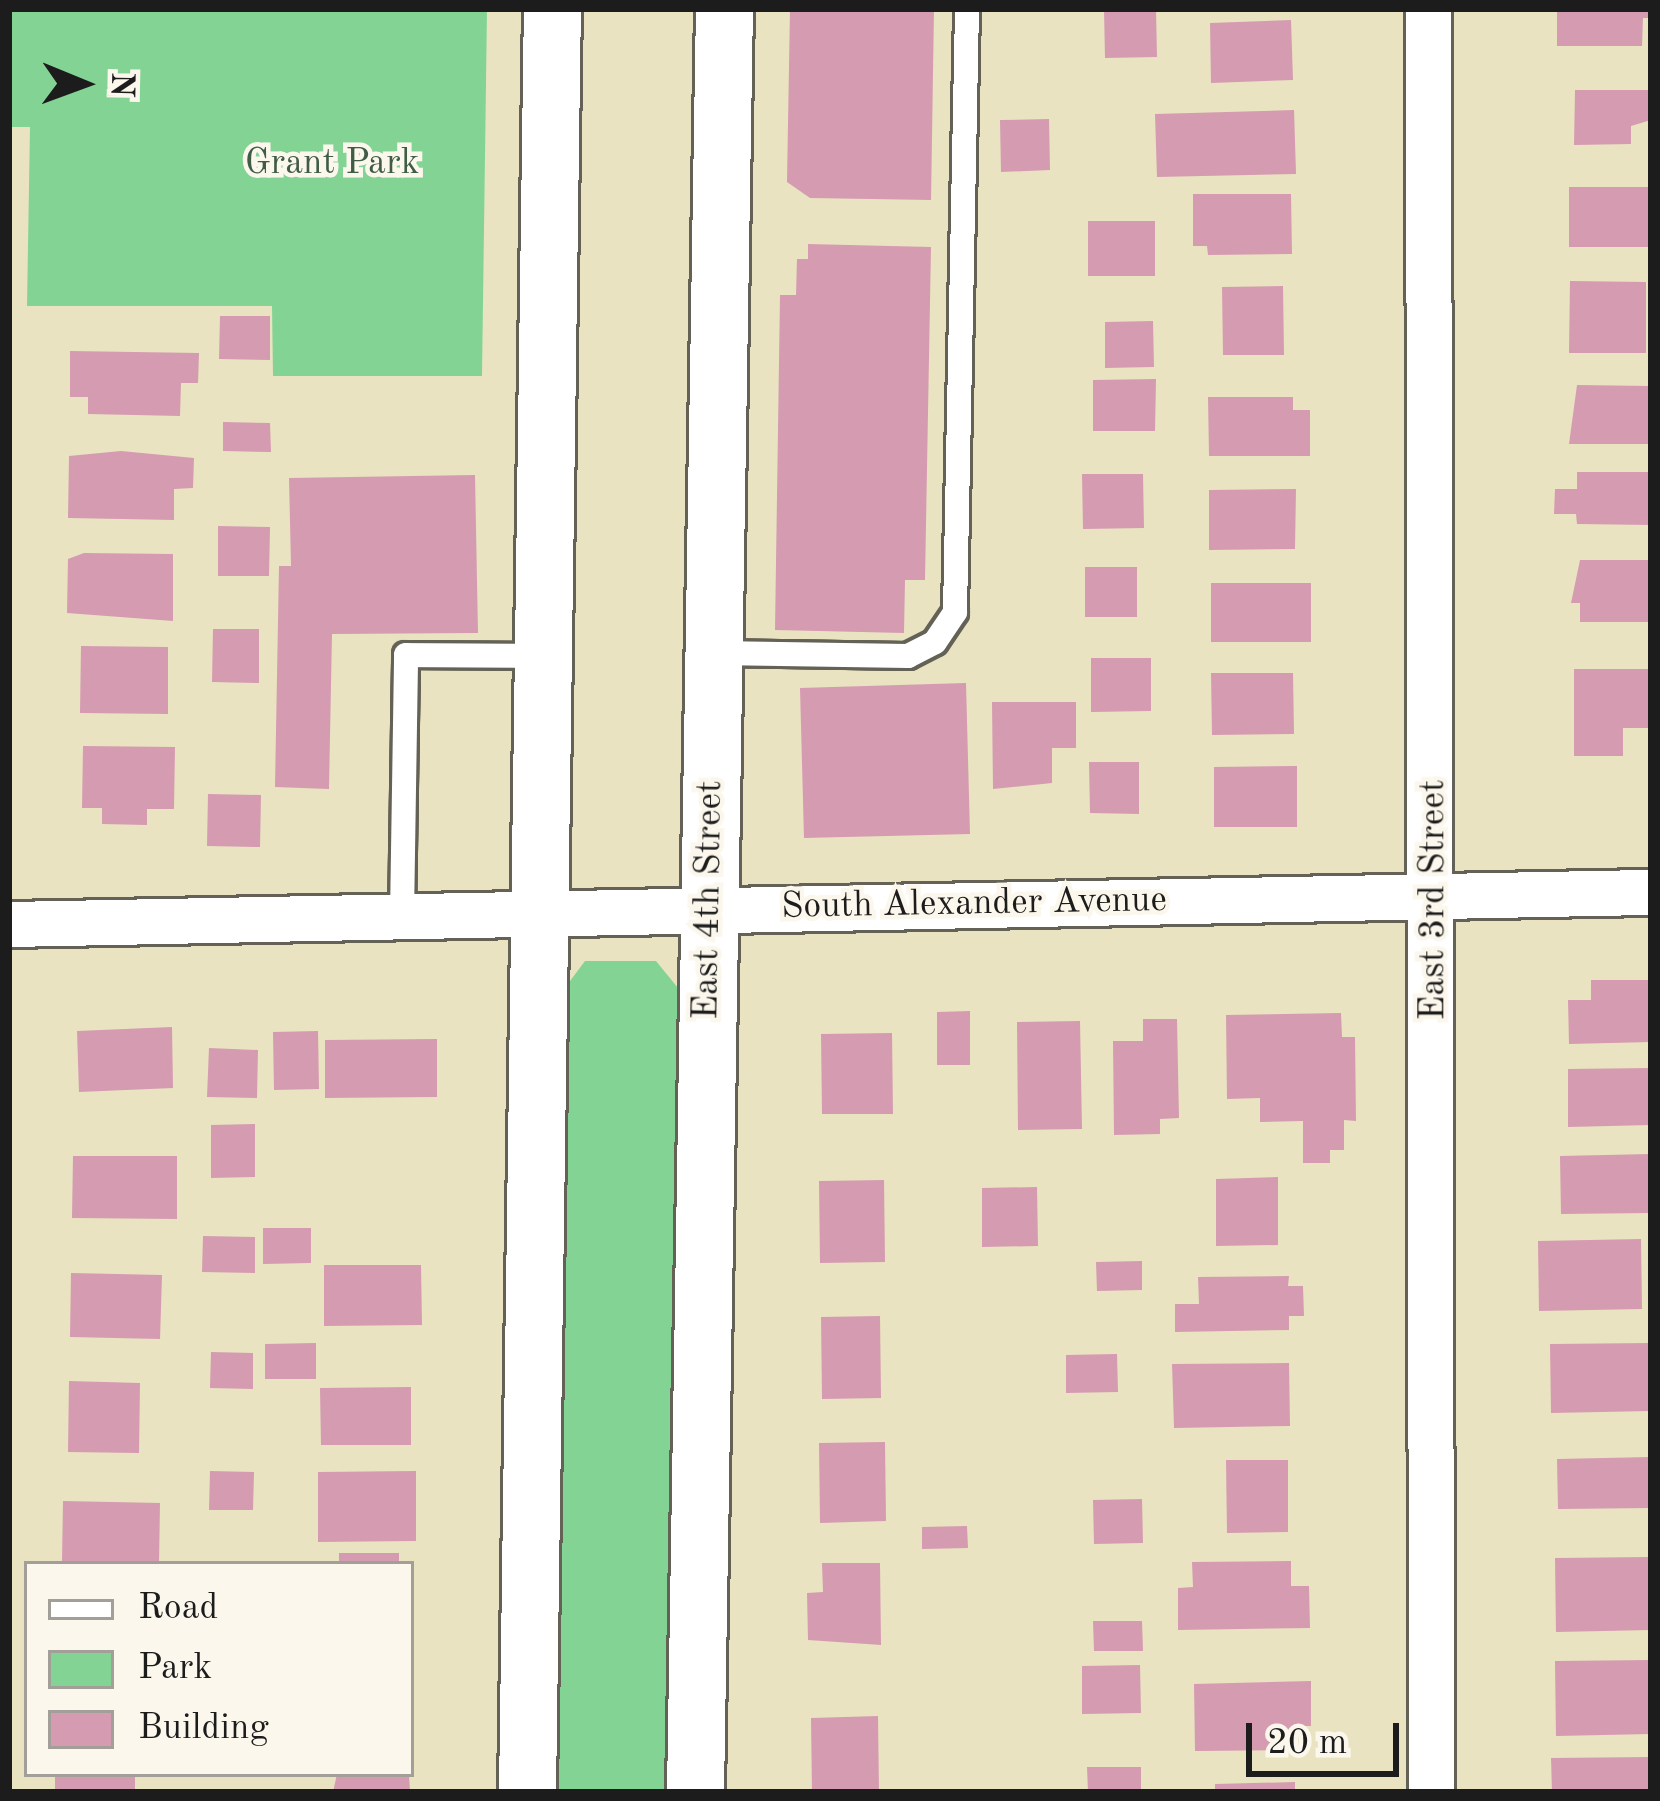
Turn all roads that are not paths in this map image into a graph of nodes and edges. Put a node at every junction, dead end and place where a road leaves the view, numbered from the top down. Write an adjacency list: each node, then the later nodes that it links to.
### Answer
1 (552, 9): 6 (street)
2 (724, 9): 5 (street, East 4th Street)
3 (967, 9): 5 (lane)
4 (1428, 9): 8 (street, East 3rd Street)
5 (716, 653): 9 (street, East 4th Street)
6 (542, 656): 10 (lane); 11 (street)
7 (1651, 892): 8 (street, South Alexander Avenue)
8 (1436, 896): 9 (street, South Alexander Avenue); 15 (street, East 3rd Street)
9 (710, 911): 11 (street, South Alexander Avenue); 14 (street, East 4th Street)
10 (402, 916): 11 (street, South Alexander Avenue); 12 (street, South Alexander Avenue)
11 (540, 916): 13 (street)
12 (9, 923)
13 (527, 1792)
14 (694, 1792)
15 (1431, 1792)

